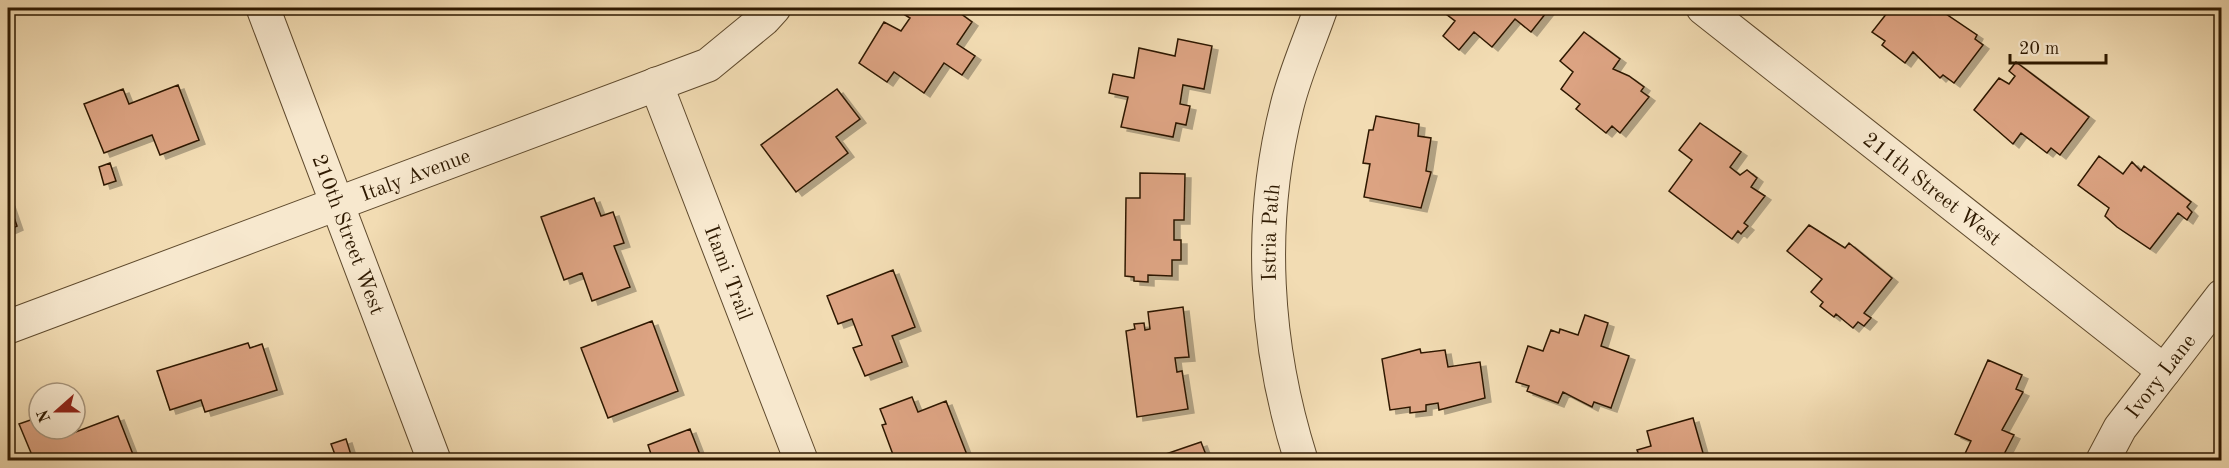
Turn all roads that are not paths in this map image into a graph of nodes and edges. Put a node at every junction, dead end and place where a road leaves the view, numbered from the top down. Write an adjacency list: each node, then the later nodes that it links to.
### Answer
1 (263, 8): 6 (street, 210th Street West)
2 (774, 8): 5 (street, Italy Avenue)
3 (1321, 8): 12 (street, Istria Path)
4 (1703, 8): 9 (street, 211th Street West)
5 (656, 84): 6 (street, Italy Avenue); 11 (street, Itami Trail)
6 (337, 202): 8 (street, Italy Avenue); 10 (street, 210th Street West)
7 (2222, 296): 9 (street, Ivory Lane)
8 (8, 327)
9 (2164, 371): 13 (street, Ivory Lane)
10 (434, 460)
11 (801, 460)
12 (1301, 460)
13 (2103, 460)

